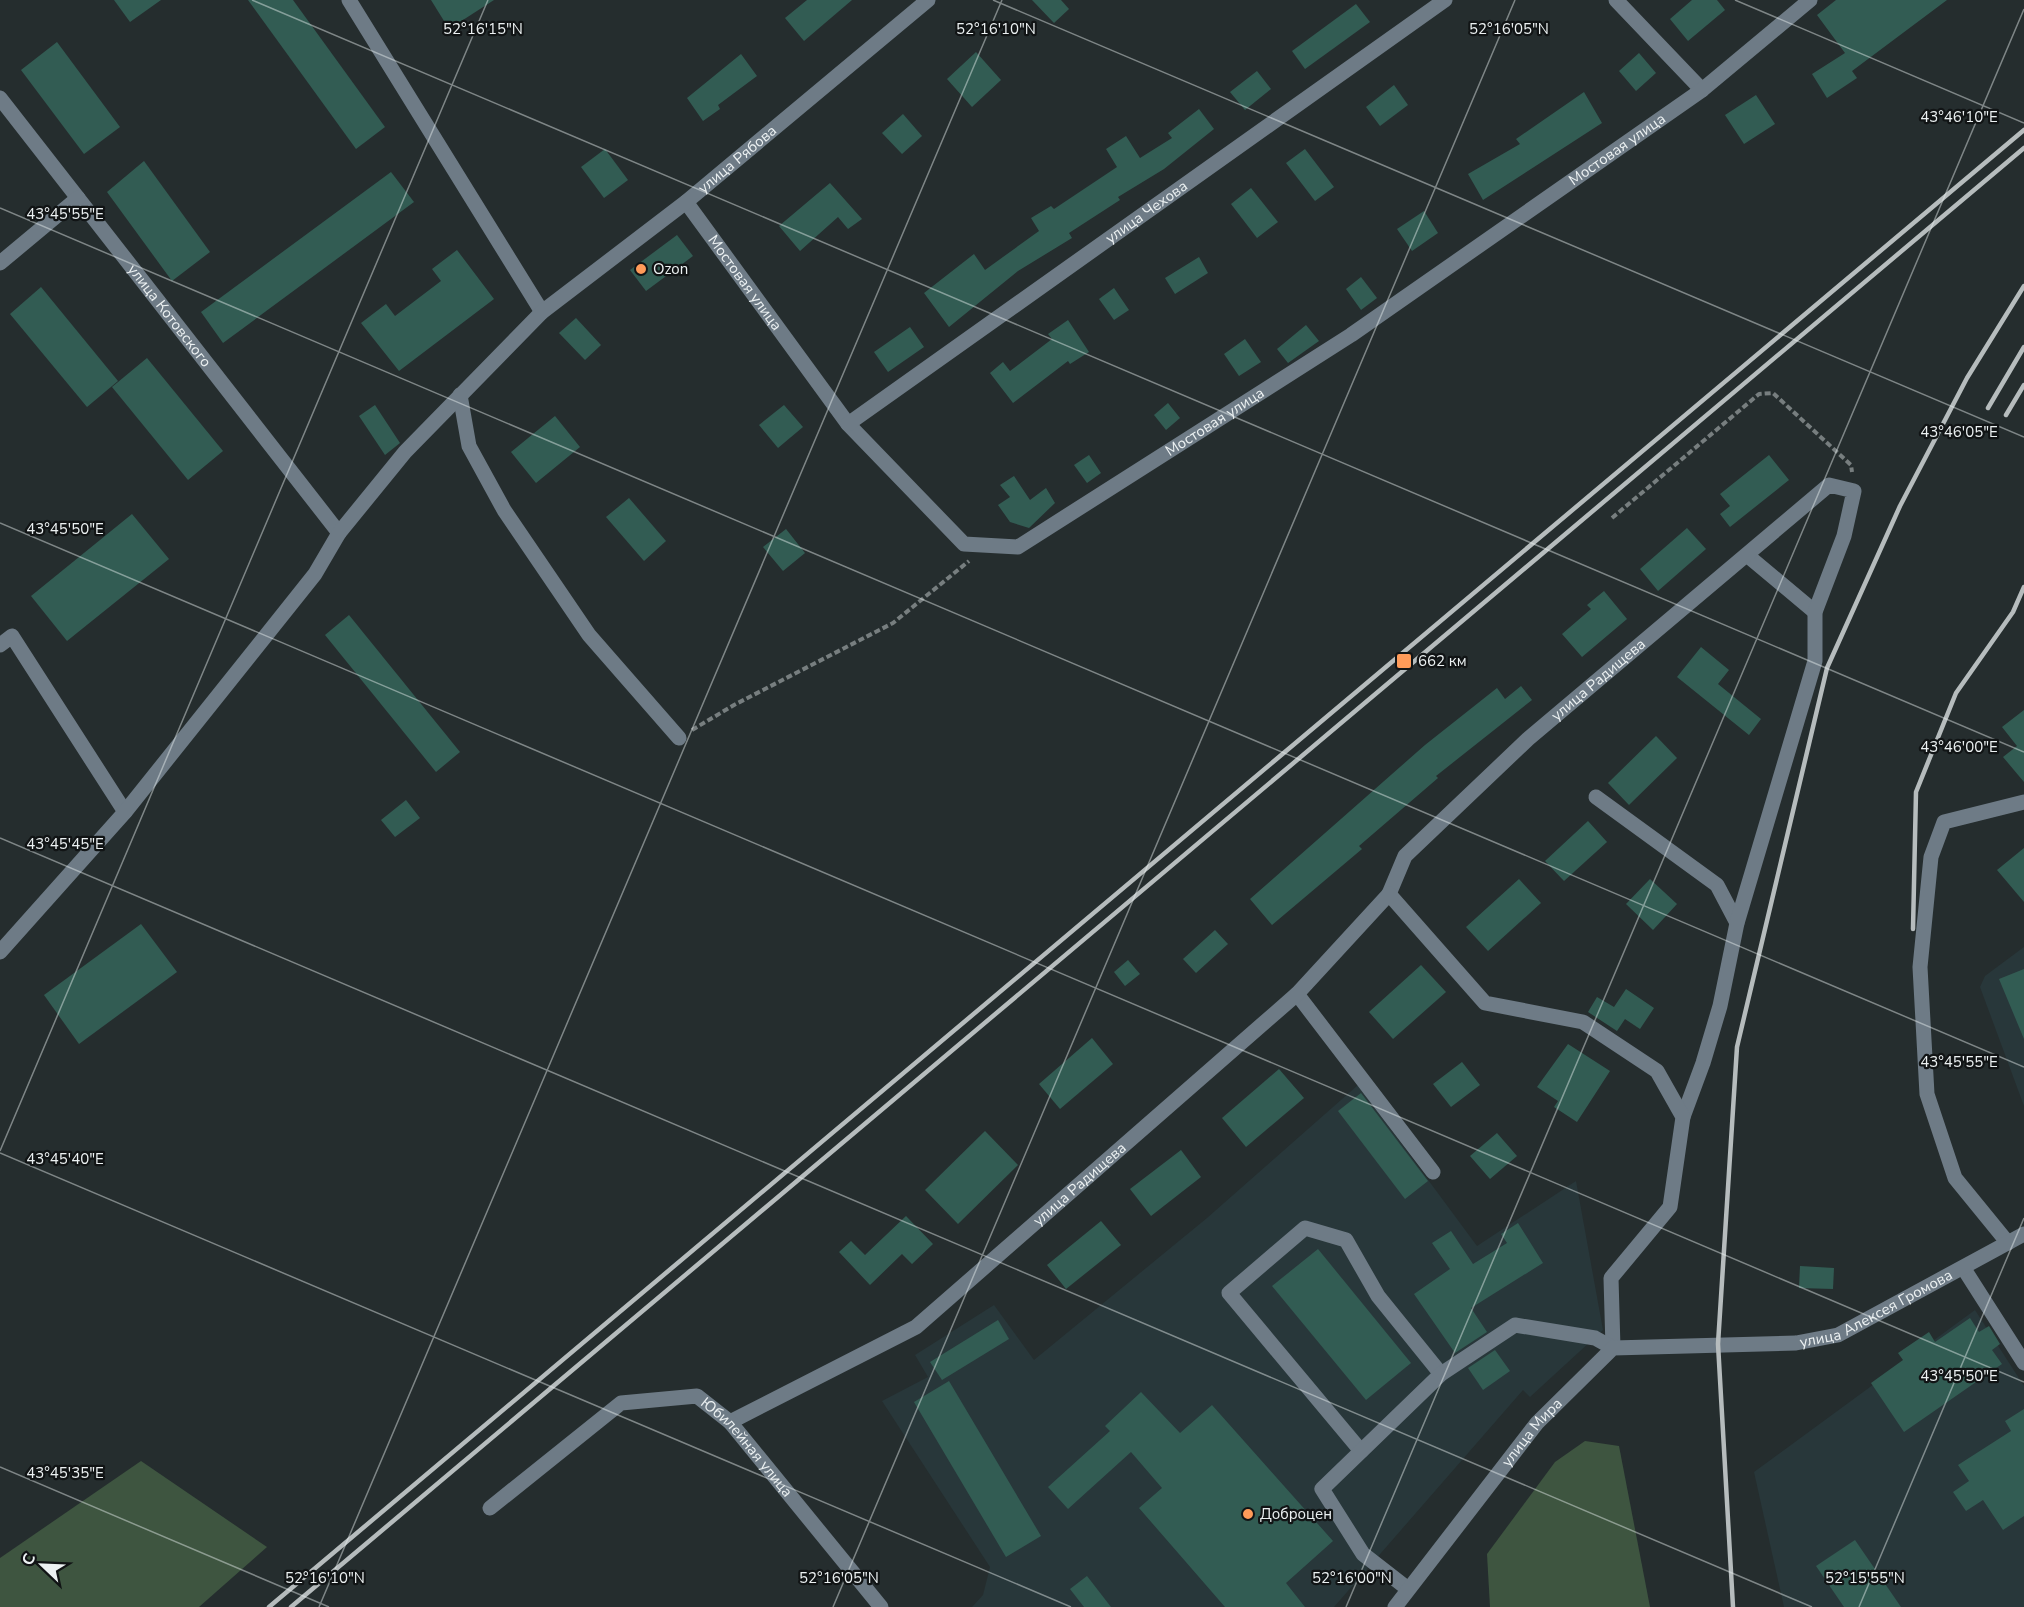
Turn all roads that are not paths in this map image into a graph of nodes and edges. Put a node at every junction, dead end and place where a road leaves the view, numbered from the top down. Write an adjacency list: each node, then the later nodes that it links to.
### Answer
1 (349, 0): 11 (street)
2 (928, 0): 9 (street, улица Рябова)
3 (1445, 0): 13 (street, улица Чехова)
4 (1617, 0): 6 (street)
5 (1810, 0): 6 (street, Мостовая улица)
6 (1702, 90): 13 (street, Мостовая улица)
7 (0, 98): 8 (street, улица Котовского)
8 (78, 198): 10 (street); 14 (street, улица Котовского)
9 (686, 202): 11 (street, улица Рябова); 13 (street, Мостовая улица)
10 (0, 263)
11 (542, 312): 12 (street, улица Рябова)
12 (460, 395): 14 (street, улица Рябова); 18 (street)
13 (848, 424)
14 (339, 533): 21 (street, улица Рябова)
15 (1748, 555): 16 (street); 16 (street, улица Радищева); 22 (street, улица Радищева)
16 (1815, 612): 23 (street)
17 (0, 645): 21 (street)
18 (679, 738)
19 (1596, 797): 23 (street)
20 (2024, 802): 29 (street)
21 (124, 812): 24 (street, улица Рябова)
22 (1389, 894): 25 (street, улица Радищева); 26 (street)
23 (1737, 923): 26 (street)
24 (0, 952)
25 (1297, 994): 27 (street); 34 (street, улица Радищева)
26 (1683, 1117): 31 (street)
27 (1433, 1172)
28 (2024, 1234): 29 (street, улица Алексея Громова)
29 (2008, 1243): 30 (street, улица Алексея Громова)
30 (1964, 1269): 31 (street, улица Алексея Громова); 32 (street)
31 (1612, 1348): 33 (street); 37 (street, улица Мира)
32 (2024, 1363)
33 (1442, 1374): 35 (street); 35 (street)
34 (730, 1422): 36 (street, Юбилейная улица); 38 (street, Юбилейная улица)
35 (1361, 1451): 37 (street)
36 (490, 1508)
37 (1408, 1589): 39 (street, улица Мира)
38 (881, 1607)
39 (1395, 1607)

